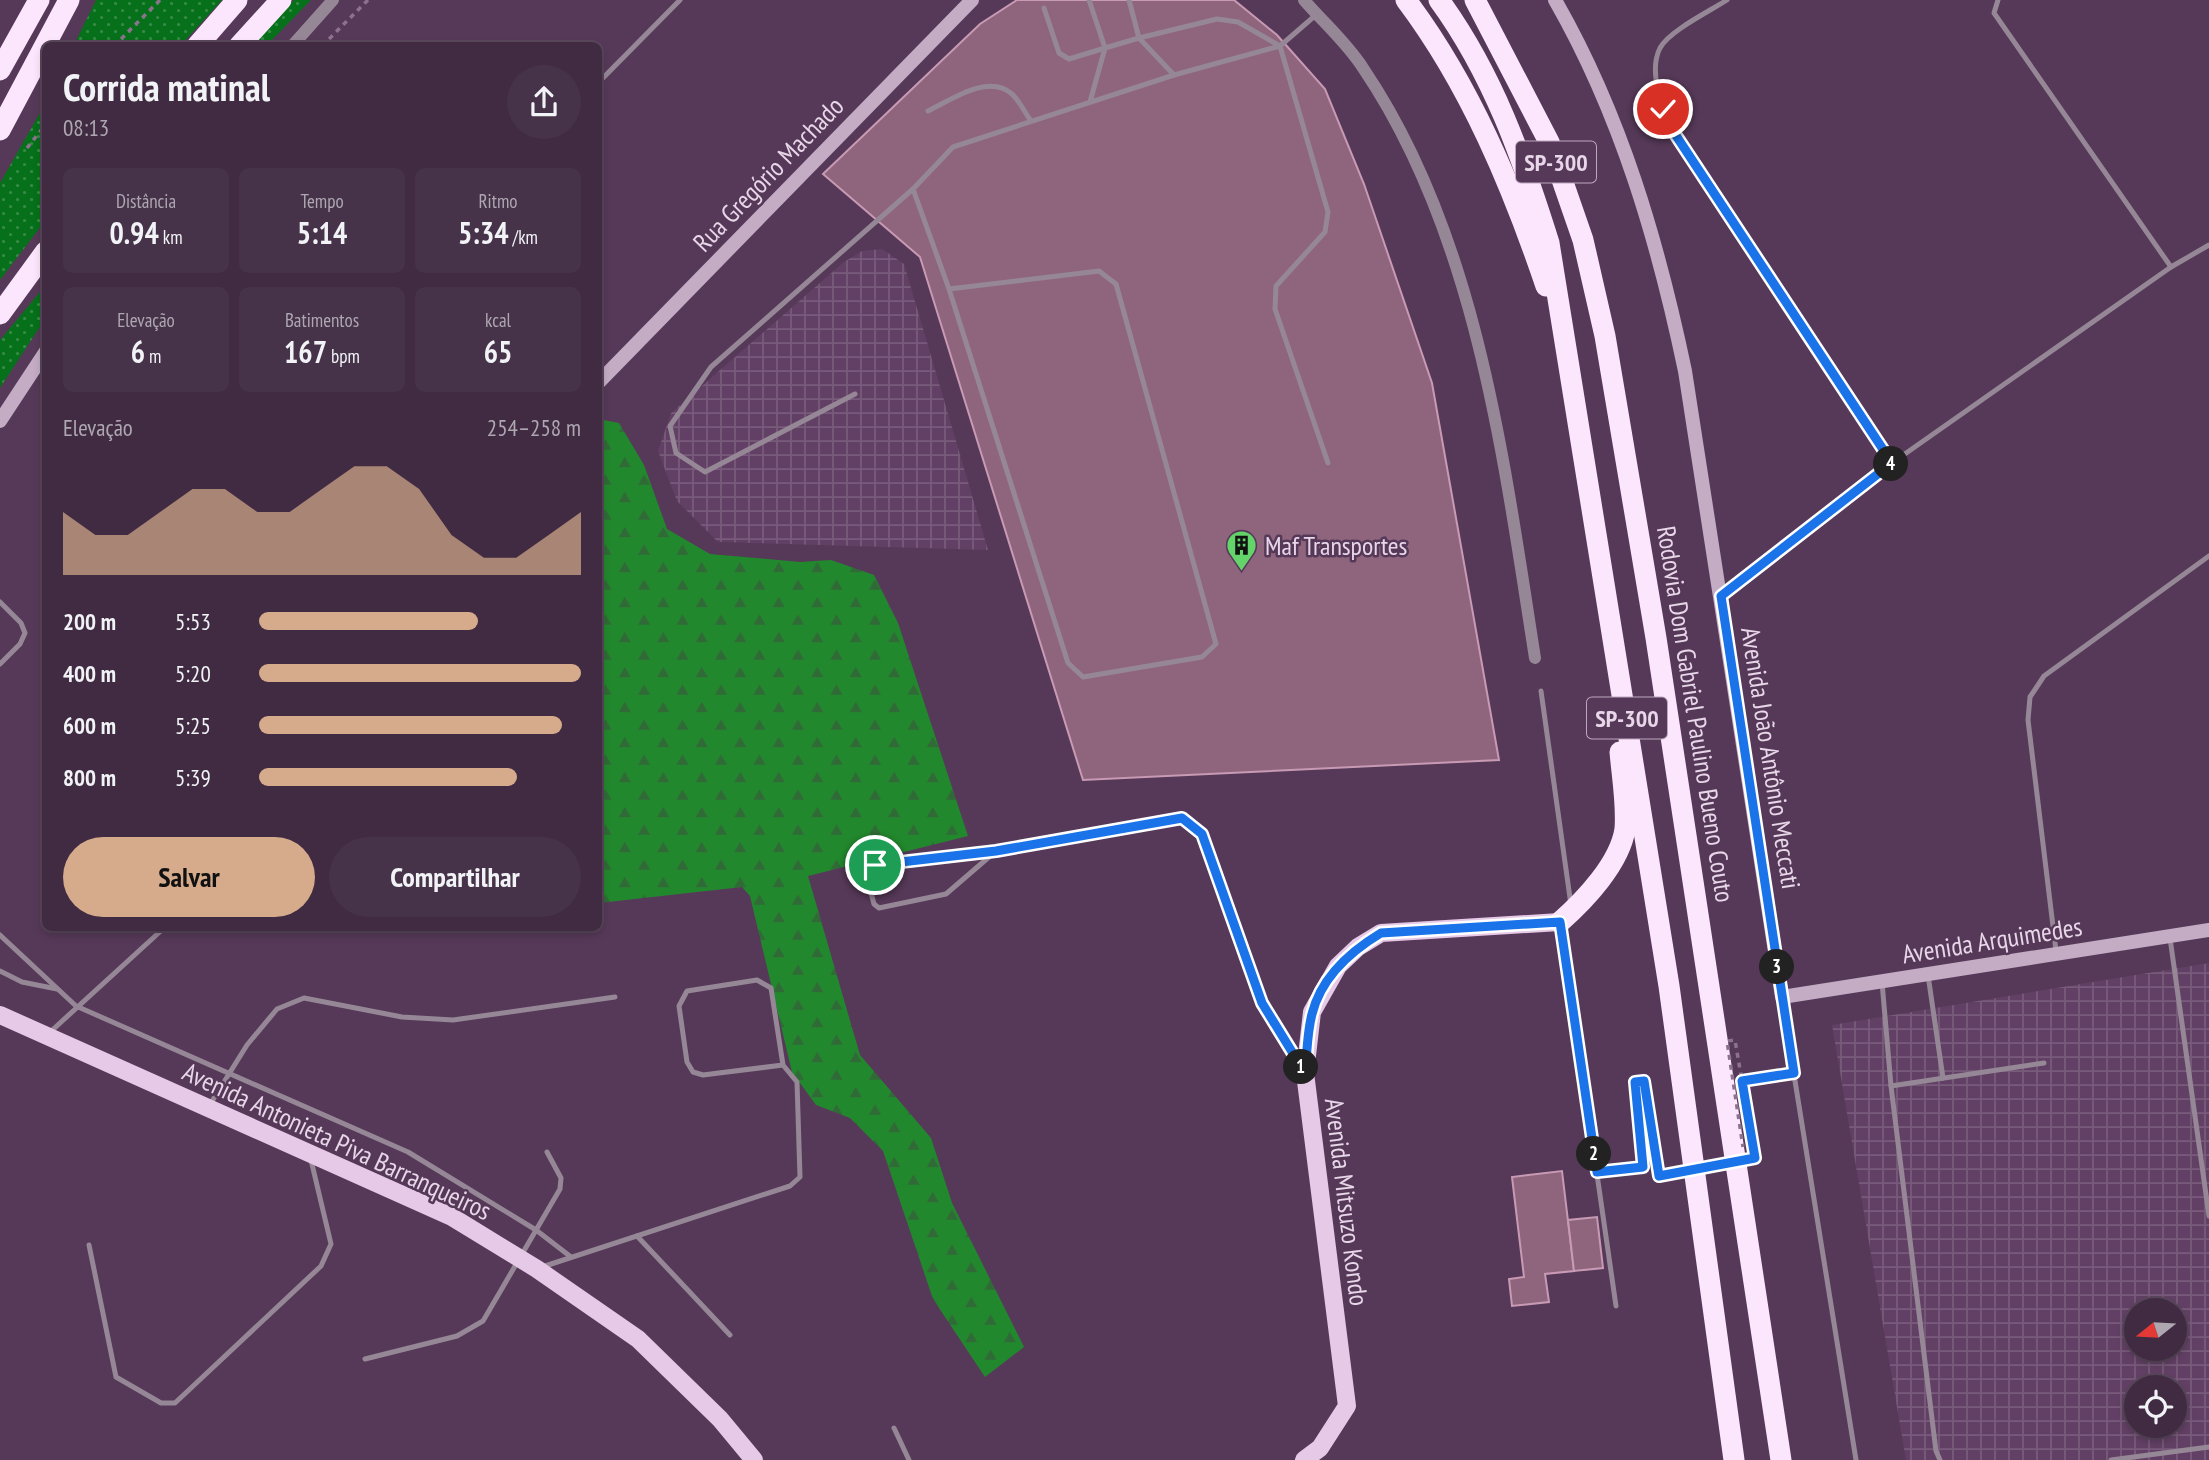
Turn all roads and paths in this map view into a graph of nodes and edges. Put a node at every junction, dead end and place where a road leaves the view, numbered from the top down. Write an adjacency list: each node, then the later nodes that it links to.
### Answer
1 (39, 0): 31 (highway)
2 (69, 0): 22 (highway)
3 (160, 0): 23 (path)
4 (237, 0): 24 (highway)
5 (281, 0): 25 (highway)
6 (333, 0): 26 (street)
7 (368, 0): 27 (path)
8 (680, 0): 33 (lane)
9 (972, 0): 49 (main road, Rua Gregório Machado)
10 (1089, 0): 29 (lane)
11 (1129, 0): 21 (lane)
12 (1304, 0): 20 (street)
13 (1406, 0): 47 (highway)
14 (1439, 0): 47 (highway, SP-300)
15 (1475, 0): 106 (highway, Rodovia Dom Gabriel Paulino Bueno Couto / SP-300)
16 (1555, 0): 55 (main road, Avenida João Antônio Meccati)
17 (1727, 0): 53 (lane)
18 (1998, 0): 43 (lane)
19 (1044, 8): 29 (lane)
20 (1317, 14): 28 (lane); 58 (street)
21 (1139, 37): 28 (lane); 29 (lane); 32 (lane)
22 (47, 42)
23 (118, 42)
24 (200, 42)
25 (243, 42)
26 (296, 42)
27 (326, 42)
28 (1280, 46): 32 (lane); 52 (lane)
29 (1105, 48): 34 (lane)
30 (42, 51): 38 (highway)
31 (0, 70)
32 (1174, 75): 34 (lane)
33 (602, 79)
34 (1090, 102): 36 (lane)
35 (928, 111): 36 (lane)
36 (1031, 121): 40 (lane)
37 (42, 129): 39 (path)
38 (0, 130)
39 (27, 148)
40 (913, 189): 45 (lane); 50 (lane)
41 (2209, 245): 43 (lane)
42 (42, 257): 46 (highway)
43 (2171, 267): 53 (lane)
44 (42, 270): 46 (highway)
45 (949, 289): 45 (lane)
46 (0, 316)
47 (1562, 335): 57 (highway, SP-300)
48 (42, 357): 51 (main road)
49 (602, 379)
50 (855, 394)
51 (0, 421)
52 (1328, 463)
53 (1892, 463): 55 (lane)
54 (2209, 556): 67 (lane)
55 (1721, 596): 73 (main road, Avenida João Antônio Meccati)
56 (0, 602): 59 (lane)
57 (1614, 631): 62 (highway); 105 (highway, SP-300)
58 (1535, 658)
59 (0, 664)
60 (1541, 691): 62 (lane)
61 (996, 851): 61 (lane); 80 (lane)
62 (1566, 917): 80 (main road, Avenida Mitsuzo Kondo); 89 (lane)
63 (2209, 930): 66 (main road, Avenida Arquimedes)
64 (161, 931): 74 (lane)
65 (0, 935): 71 (lane)
66 (2170, 936): 67 (main road, Avenida Arquimedes); 90 (lane)
67 (2056, 954): 69 (main road, Avenida Arquimedes)
68 (0, 971): 71 (lane)
69 (1928, 975): 70 (main road, Avenida Arquimedes); 82 (lane)
70 (1882, 982): 73 (main road, Avenida Arquimedes); 84 (lane)
71 (57, 989): 74 (lane)
72 (615, 996): 79 (lane)
73 (1782, 997): 81 (lane, Avenida João Antônio Meccati)
74 (76, 1006): 76 (lane); 79 (lane)
75 (0, 1015): 76 (main road, Avenida Antonieta Piva Barranqueiros)
76 (46, 1036): 85 (main road, Avenida Antonieta Piva Barranqueiros)
77 (2044, 1063): 82 (lane)
78 (783, 1065): 78 (lane); 92 (lane)
79 (230, 1073): 85 (lane); 91 (lane)
80 (1305, 1073): 104 (main road, Avenida Mitsuzo Kondo)
81 (1794, 1073): 83 (path); 107 (lane, Avenida João Antônio Meccati)
82 (1943, 1078): 84 (lane)
83 (1742, 1081): 86 (path, bridge); 89 (path, bridge)
84 (1891, 1086): 108 (lane)
85 (207, 1109): 88 (main road, Avenida Antonieta Piva Barranqueiros)
86 (1743, 1147)
87 (547, 1152): 91 (lane)
88 (310, 1153): 93 (lane); 95 (main road, Avenida Antonieta Piva Barranqueiros)
89 (1597, 1172): 97 (lane)
90 (2209, 1216)
91 (536, 1230): 94 (lane); 95 (lane)
92 (638, 1236): 94 (lane); 98 (lane)
93 (89, 1245)
94 (571, 1257): 96 (lane)
95 (519, 1258): 96 (main road, Avenida Antonieta Piva Barranqueiros); 99 (lane)
96 (537, 1269): 102 (main road, Avenida Antonieta Piva Barranqueiros)
97 (1616, 1306)
98 (730, 1335)
99 (365, 1359)
100 (894, 1428): 103 (lane)
101 (2209, 1447): 109 (lane)
102 (754, 1460)
103 (909, 1460)
104 (1304, 1460)
105 (1734, 1460)
106 (1781, 1460)
107 (1856, 1460)
108 (1940, 1460)
109 (2111, 1460)

